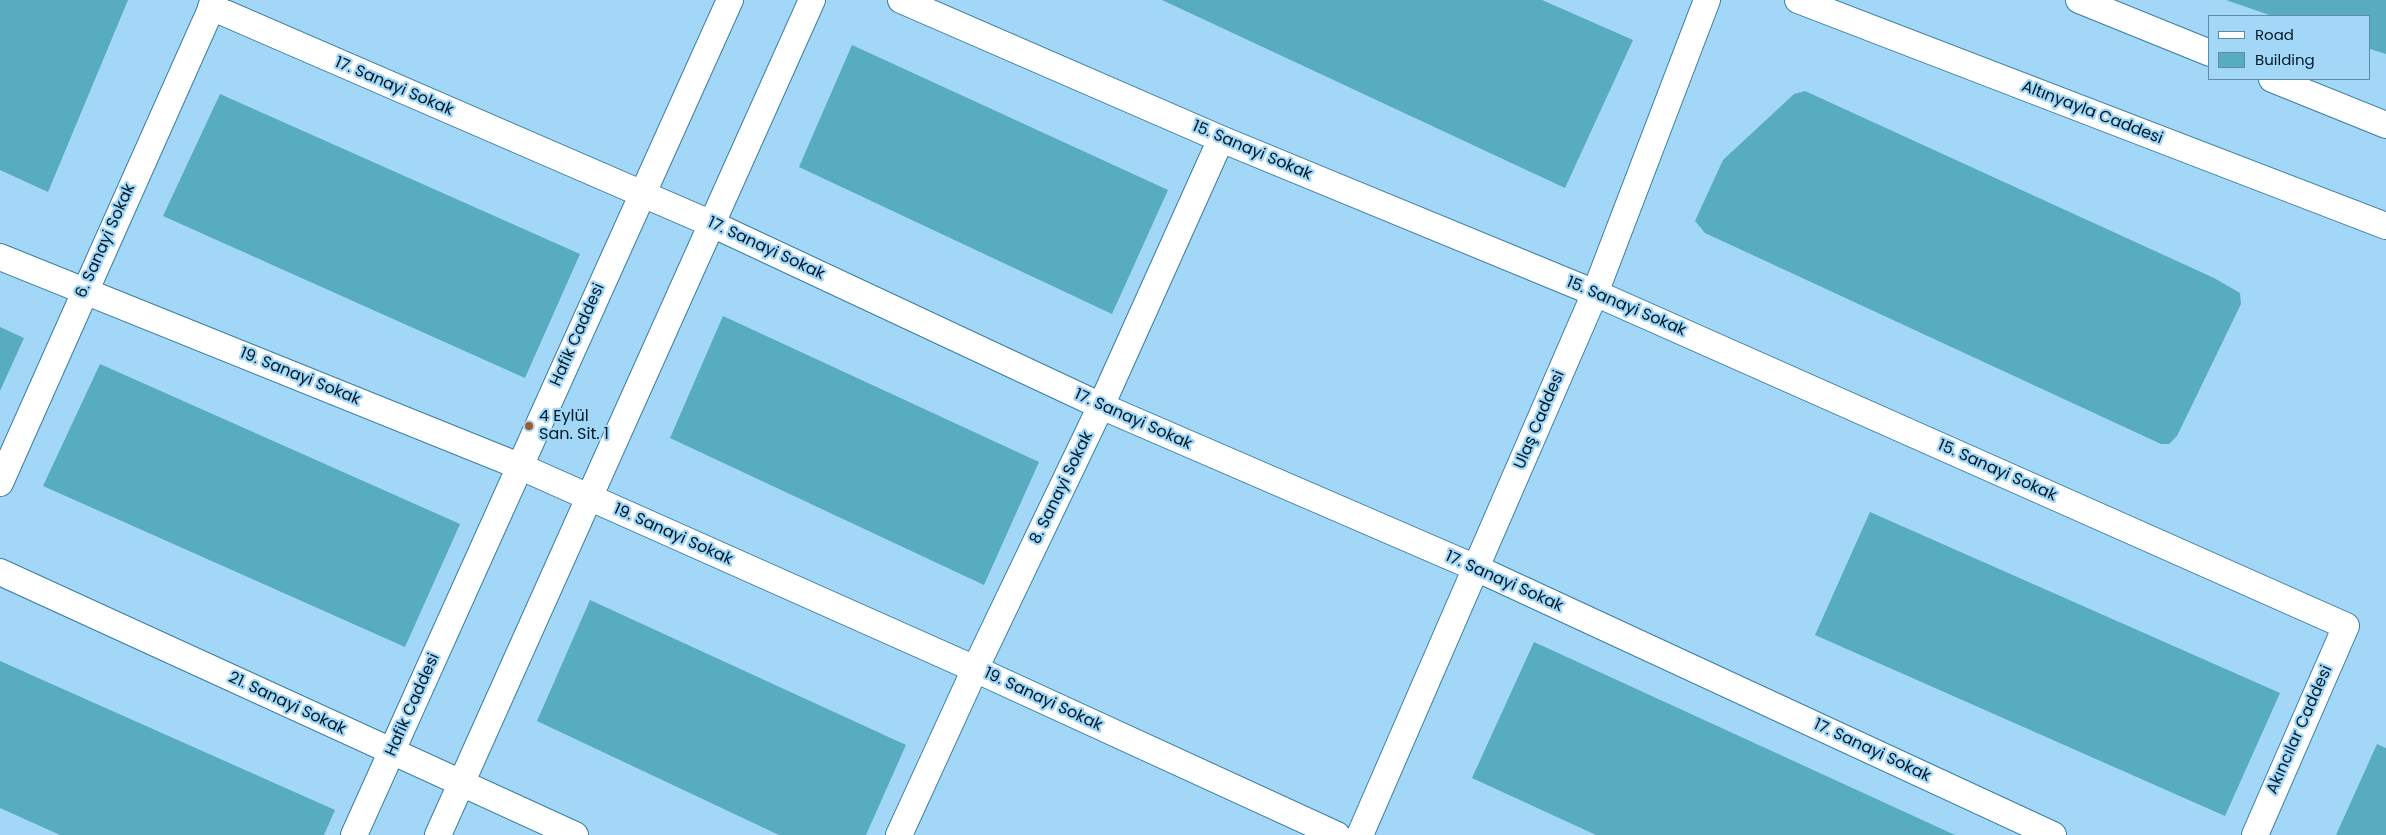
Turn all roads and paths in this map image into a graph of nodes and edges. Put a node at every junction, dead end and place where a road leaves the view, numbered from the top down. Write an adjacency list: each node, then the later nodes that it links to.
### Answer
1 (730, 0): 12 (street, Hafik Caddesi)
2 (812, 0): 13 (street)
3 (901, 0): 11 (street, 15. Sanayi Sokak)
4 (1706, 0): 17 (street, Ulaş Caddesi)
5 (1798, 0): 14 (street, Altınyayla Caddesi)
6 (2079, 0): 8 (street)
7 (213, 4): 12 (street, 17. Sanayi Sokak); 16 (street, 6. Sanayi Sokak)
8 (2208, 52)
9 (2274, 80): 10 (street)
10 (2386, 125)
11 (1221, 139): 17 (street, 15. Sanayi Sokak); 18 (street, 8. Sanayi Sokak)
12 (642, 194): 13 (street, 17. Sanayi Sokak); 19 (street, Hafik Caddesi)
13 (712, 224): 18 (street, 17. Sanayi Sokak); 21 (street)
14 (2386, 226)
15 (0, 258): 16 (street, 19. Sanayi Sokak)
16 (84, 290): 19 (street, 19. Sanayi Sokak); 20 (street, 6. Sanayi Sokak)
17 (1595, 293): 22 (street, Ulaş Caddesi); 24 (street, 15. Sanayi Sokak)
18 (1101, 406): 22 (street, 17. Sanayi Sokak); 25 (street, 8. Sanayi Sokak)
19 (519, 466): 21 (street, 19. Sanayi Sokak); 26 (street, Hafik Caddesi)
20 (0, 483)
21 (588, 497): 25 (street, 19. Sanayi Sokak); 27 (street)
22 (1476, 568): 33 (street, Ulaş Caddesi); 34 (street, 17. Sanayi Sokak)
23 (0, 572): 26 (street, 21. Sanayi Sokak)
24 (2346, 626): 35 (street, Akıncılar Caddesi)
25 (975, 669): 31 (street, 8. Sanayi Sokak); 32 (street, 19. Sanayi Sokak)
26 (392, 752): 27 (street, 21. Sanayi Sokak); 28 (street, Hafik Caddesi)
27 (462, 782): 29 (street); 30 (street, 21. Sanayi Sokak)
28 (354, 835)
29 (438, 835)
30 (575, 835)
31 (899, 835)
32 (1337, 835)
33 (1360, 835)
34 (2054, 835)
35 (2255, 835)

